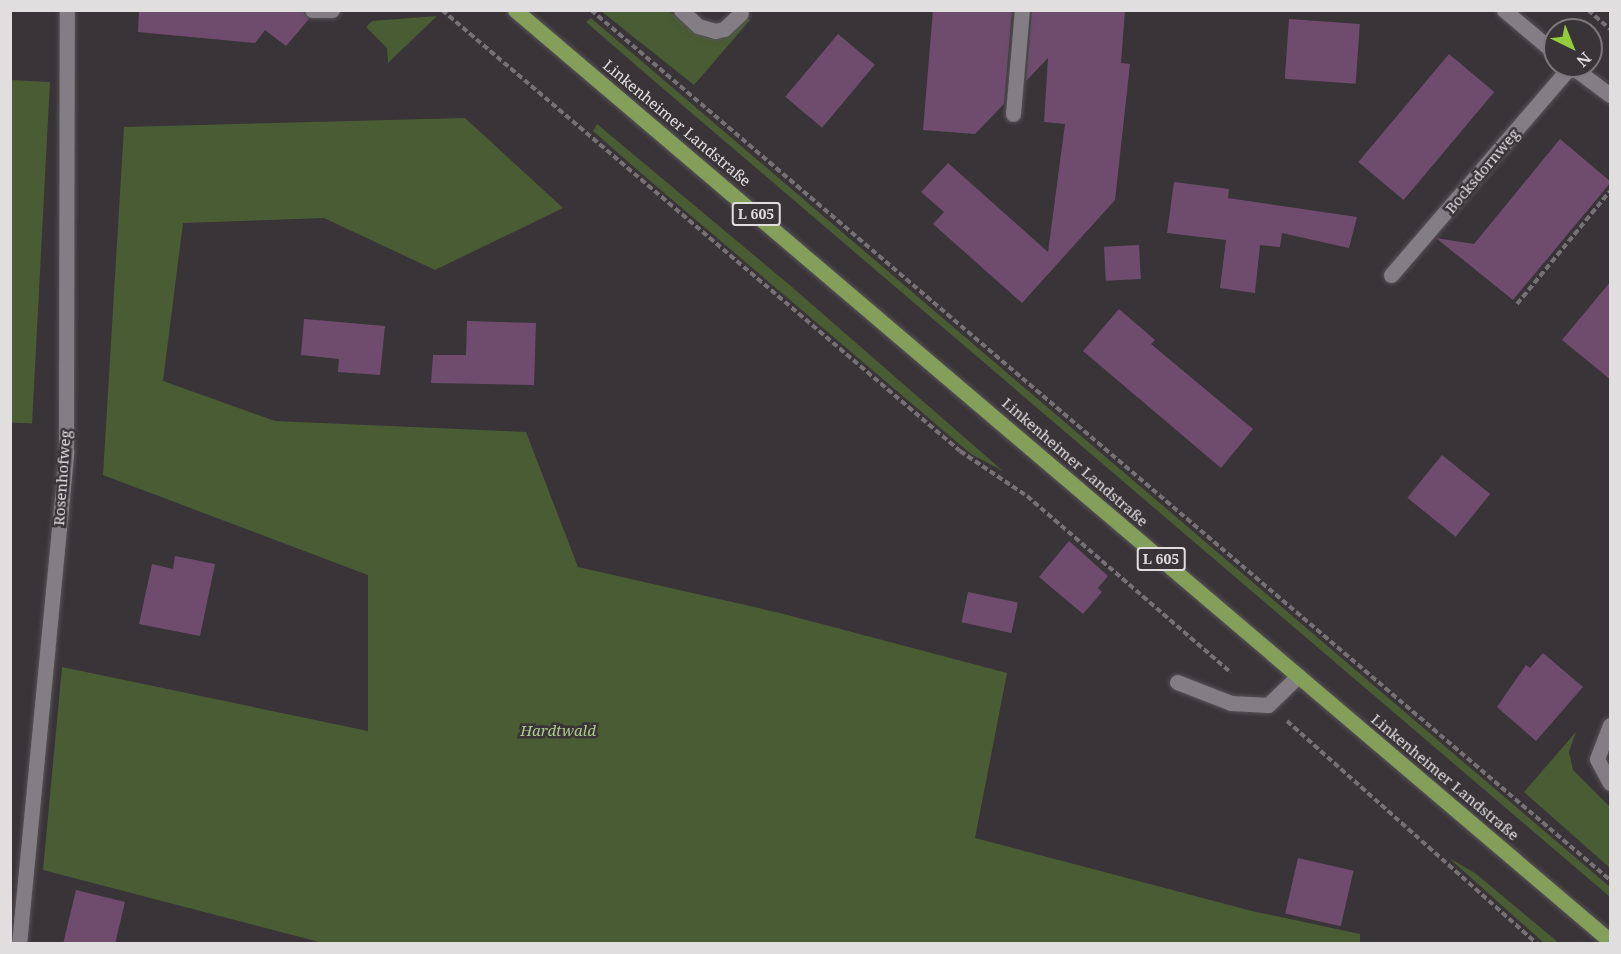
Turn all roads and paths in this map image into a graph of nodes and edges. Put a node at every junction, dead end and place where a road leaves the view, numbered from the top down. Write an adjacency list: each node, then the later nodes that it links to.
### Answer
1 (67, 10): 29 (street, Rosenhofweg)
2 (312, 10): 3 (street)
3 (332, 10)
4 (442, 10): 21 (path)
5 (515, 10): 22 (main road, Linkenheimer Landstraße / L 605)
6 (591, 10): 27 (path)
7 (681, 10): 11 (street)
8 (1022, 10): 17 (street)
9 (1504, 10): 13 (street)
10 (1587, 10): 12 (path)
11 (741, 13)
12 (1611, 29)
13 (1543, 42)
14 (1561, 78): 19 (street, Bocksdornweg)
15 (1588, 78): 16 (street, Bocksdornweg)
16 (1611, 95)
17 (1013, 114)
18 (1611, 191): 20 (path)
19 (1391, 275)
20 (1517, 304)
21 (1233, 674)
22 (1298, 676): 24 (street); 28 (main road, Linkenheimer Landstraße / L 605)
23 (1177, 682): 24 (street)
24 (1268, 705): 30 (path)
25 (1611, 725): 26 (street)
26 (1611, 783)
27 (1611, 880)
28 (1611, 941)
29 (19, 944)
30 (1537, 944)

